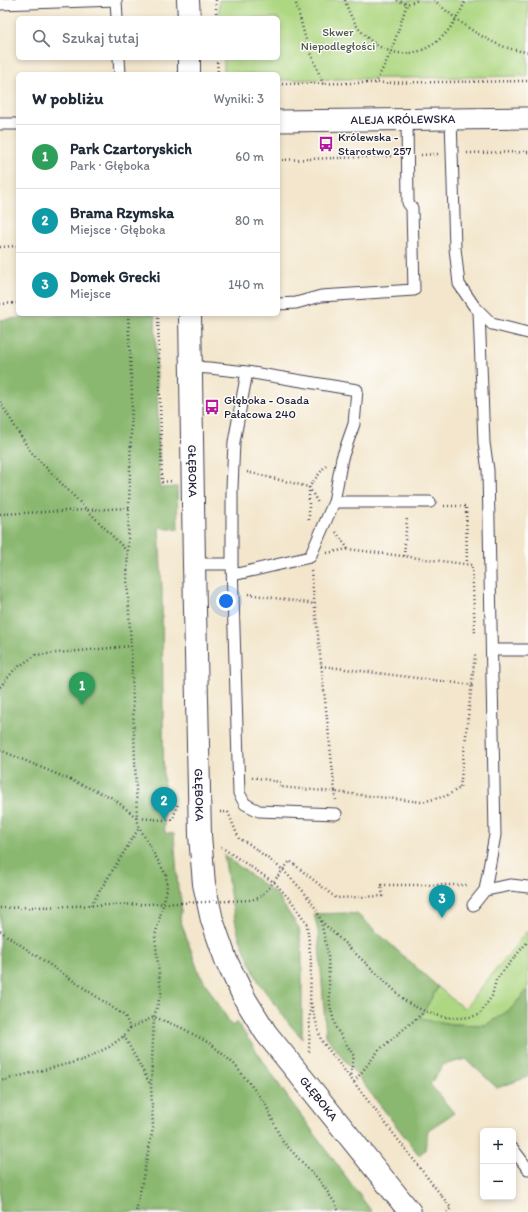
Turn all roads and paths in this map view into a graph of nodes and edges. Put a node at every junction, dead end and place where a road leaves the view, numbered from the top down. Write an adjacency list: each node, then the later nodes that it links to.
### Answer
1 (116, 0): 10 (lane); 12 (lane)
2 (188, 0): 13 (main road)
3 (216, 0): 14 (path)
4 (295, 0): 26 (path)
5 (345, 0): 16 (path)
6 (397, 0): 11 (path)
7 (419, 0): 11 (path)
8 (434, 0): 15 (path)
9 (466, 0): 15 (path)
10 (0, 4)
11 (407, 4): 16 (path)
12 (117, 16)
13 (189, 16)
14 (216, 16)
15 (456, 20): 16 (path); 17 (path)
16 (391, 52): 27 (path)
17 (528, 52)
18 (119, 60): 21 (lane)
19 (189, 60): 22 (main road)
20 (218, 60): 23 (path)
21 (120, 72)
22 (190, 72)
23 (218, 72)
24 (528, 81): 27 (path)
25 (280, 84): 26 (path)
26 (323, 84): 27 (path)
27 (375, 84)
28 (528, 118): 29 (street, ALEJA KRÓLEWSKA)
29 (451, 119): 30 (street, ALEJA KRÓLEWSKA); 39 (lane)
30 (407, 120): 31 (street, ALEJA KRÓLEWSKA); 38 (lane)
31 (280, 121)
32 (0, 124): 33 (lane)
33 (16, 124)
34 (16, 246): 35 (path)
35 (0, 247)
36 (16, 303): 37 (path)
37 (0, 304)
38 (280, 304)
39 (479, 311): 42 (lane); 68 (lane)
40 (128, 316): 52 (path)
41 (190, 316): 43 (main road, GŁĘBOKA)
42 (528, 333)
43 (191, 367): 44 (lane); 60 (main road, GŁĘBOKA)
44 (247, 372): 47 (lane); 49 (lane)
45 (0, 402): 53 (path)
46 (327, 463): 48 (path)
47 (233, 468): 48 (path); 62 (lane)
48 (309, 487): 55 (path); 56 (path)
49 (334, 502): 50 (lane); 55 (lane)
50 (408, 502): 51 (lane); 58 (path)
51 (430, 502): 61 (path)
52 (129, 508): 53 (path); 57 (path)
53 (88, 510): 54 (path); 57 (path)
54 (0, 514)
55 (326, 517): 58 (path); 59 (lane)
56 (309, 526)
57 (128, 551): 66 (path)
58 (404, 556): 61 (path)
59 (310, 557): 62 (lane); 64 (path)
60 (194, 564): 62 (lane); 106 (main road, GŁĘBOKA)
61 (467, 564): 65 (path)
62 (233, 569): 63 (lane)
63 (233, 591): 64 (path); 74 (lane)
64 (315, 604): 70 (path)
65 (475, 640)
66 (131, 646): 72 (path); 78 (path)
67 (475, 648): 71 (path)
68 (492, 650): 69 (lane); 84 (lane)
69 (528, 650)
70 (321, 666): 71 (path); 75 (path)
71 (473, 685): 75 (path)
72 (0, 687)
73 (0, 750): 78 (path)
74 (238, 775): 75 (path); 77 (lane)
75 (335, 792): 77 (path)
76 (216, 812): 82 (path)
77 (336, 814)
78 (137, 818): 79 (path); 80 (path)
79 (173, 819)
80 (139, 827): 85 (path); 87 (path)
81 (218, 845): 92 (path)
82 (283, 870): 84 (path); 85 (path, bridge); 89 (path)
83 (528, 886): 84 (lane)
84 (485, 890): 86 (lane)
85 (163, 904): 87 (path); 94 (path)
86 (473, 905)
87 (91, 906): 88 (path)
88 (0, 908)
89 (321, 921): 93 (path); 98 (path)
90 (0, 931): 95 (path)
91 (528, 941): 93 (path)
92 (311, 1003): 97 (path); 98 (path)
93 (424, 1012): 100 (path)
94 (154, 1017): 95 (path); 101 (path); 105 (path)
95 (130, 1028): 96 (path)
96 (124, 1036): 99 (path); 101 (path)
97 (309, 1060)
98 (350, 1076): 100 (path)
99 (0, 1081)
100 (354, 1082): 107 (path)
101 (151, 1085): 104 (path)
102 (516, 1153): 103 (lane)
103 (528, 1169)
104 (136, 1212)
105 (339, 1212)
106 (410, 1212)
107 (447, 1212)

